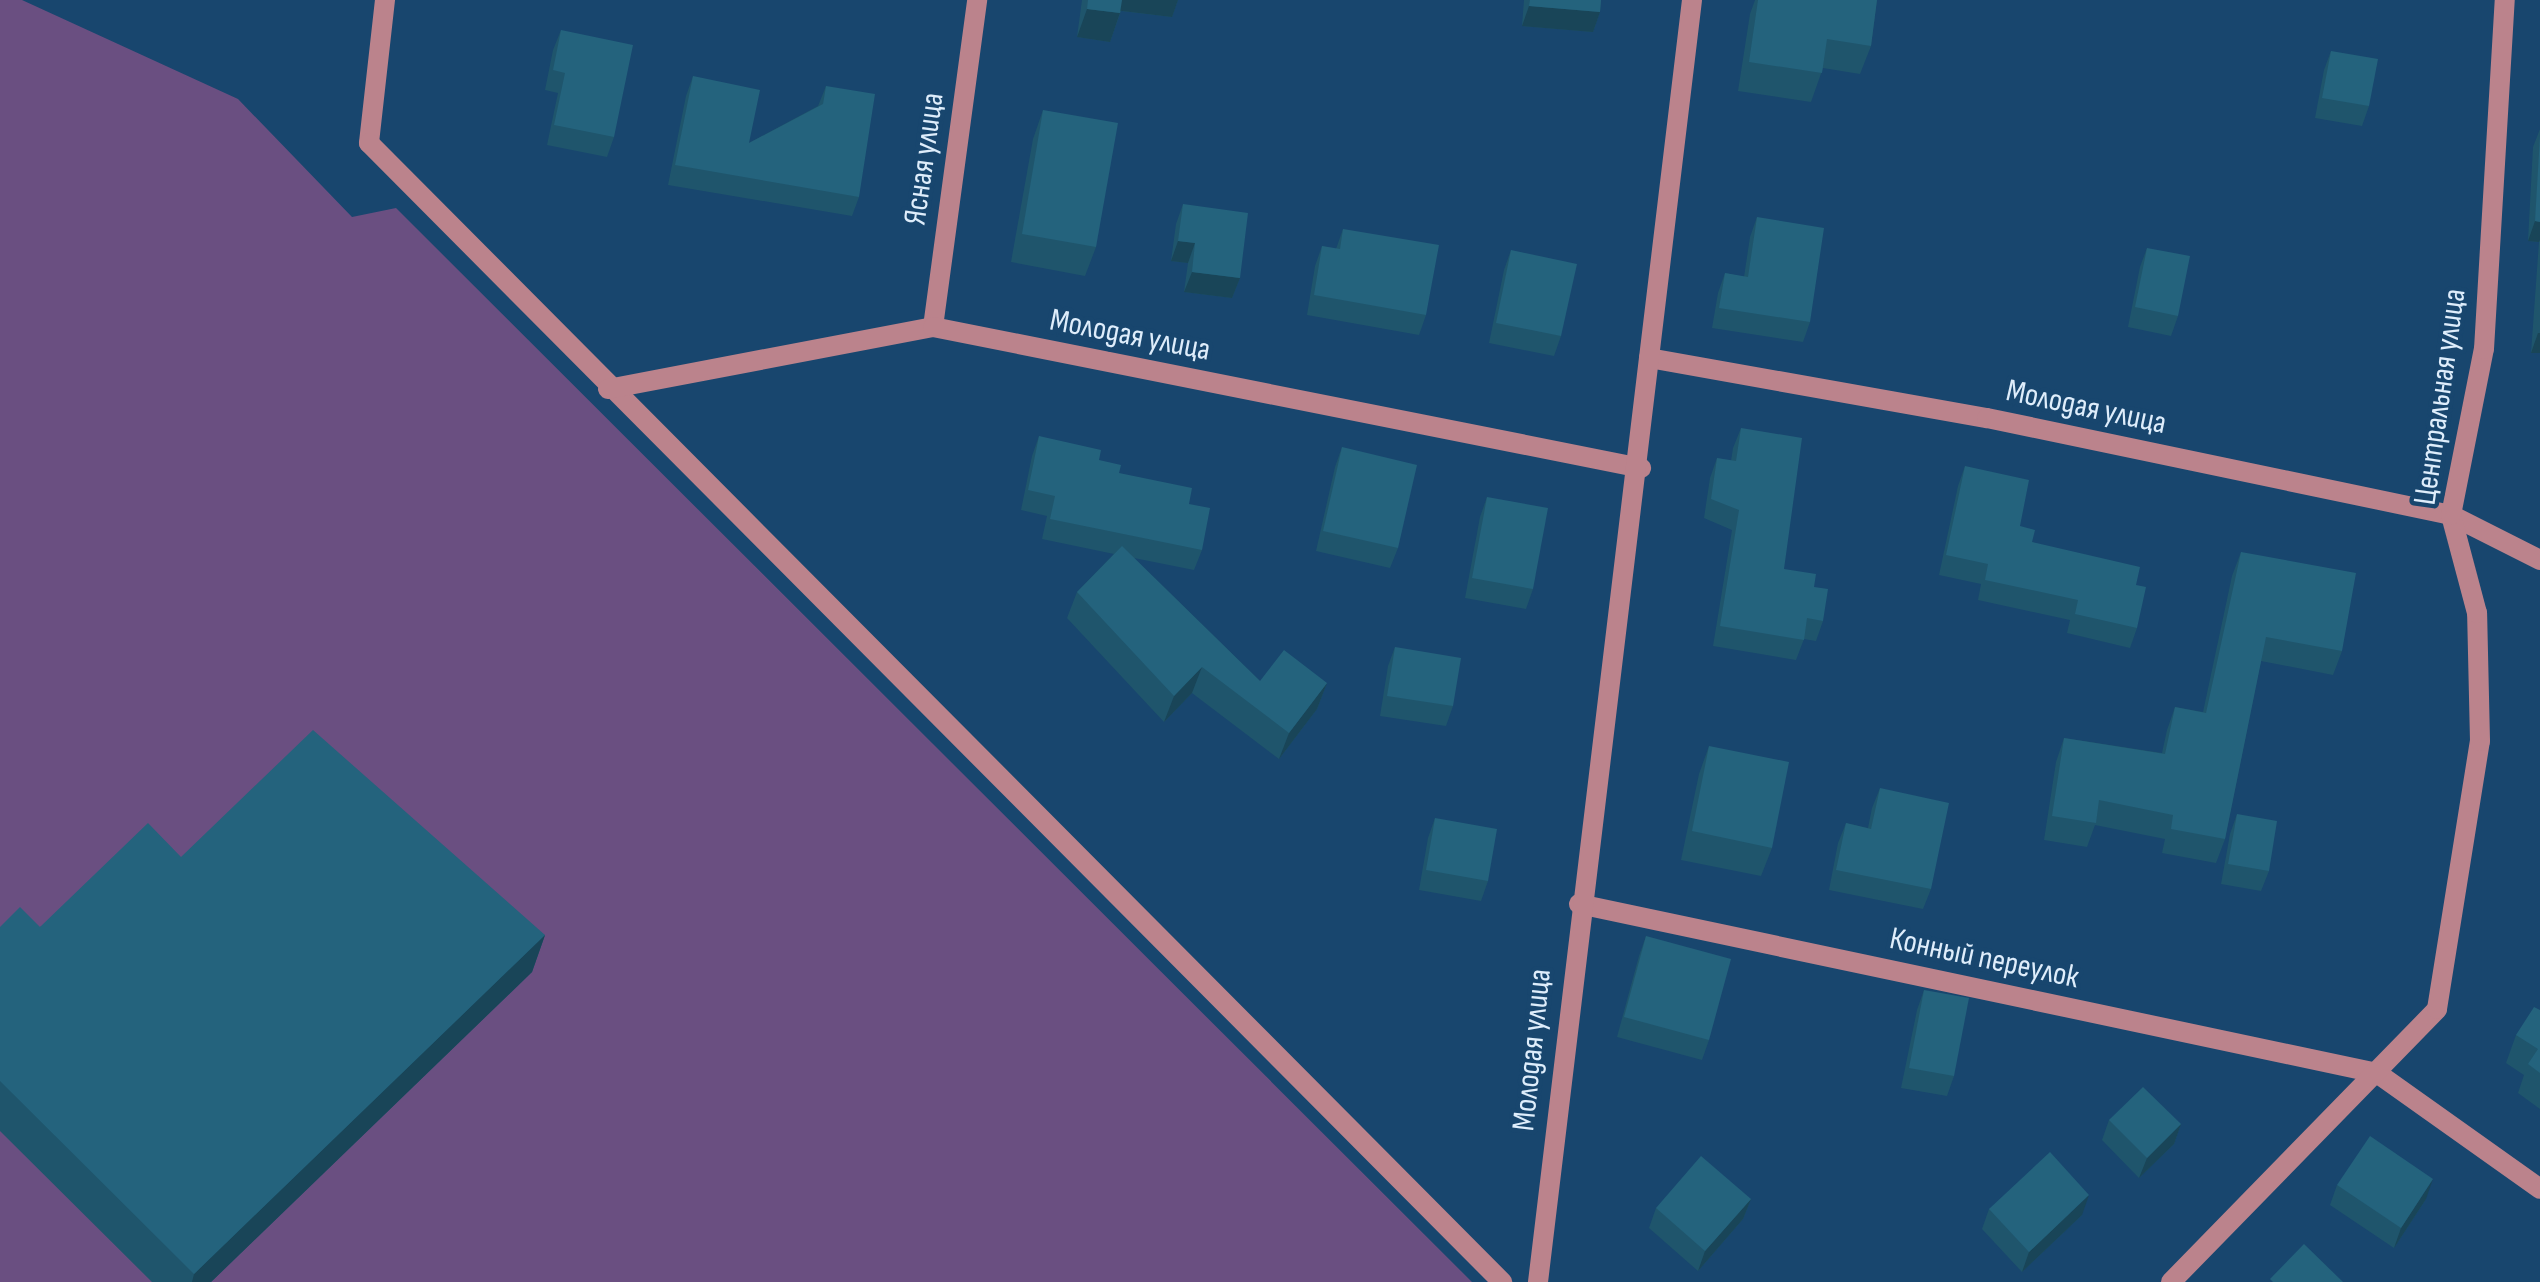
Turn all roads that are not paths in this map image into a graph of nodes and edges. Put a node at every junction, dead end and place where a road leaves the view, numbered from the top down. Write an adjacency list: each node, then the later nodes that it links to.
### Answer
1 (386, 0): 7 (street)
2 (977, 0): 5 (street, Ясная улица)
3 (1692, 0): 6 (street, Молодая улица)
4 (2505, 0): 9 (street, Центральная улица)
5 (933, 327): 7 (street, Молодая улица); 8 (street, Молодая улица)
6 (1648, 358): 8 (street, Молодая улица); 9 (street, Молодая улица)
7 (608, 389): 14 (street)
8 (1641, 468): 11 (street, Молодая улица)
9 (2451, 515): 10 (street, Молодая улица); 12 (street, Центральная улица)
10 (2540, 560)
11 (1579, 904): 12 (street, Конный переулок); 15 (street, Молодая улица)
12 (2377, 1073): 13 (street); 16 (street, Центральная улица)
13 (2540, 1190)
14 (1502, 1282)
15 (1538, 1282)
16 (2171, 1282)

